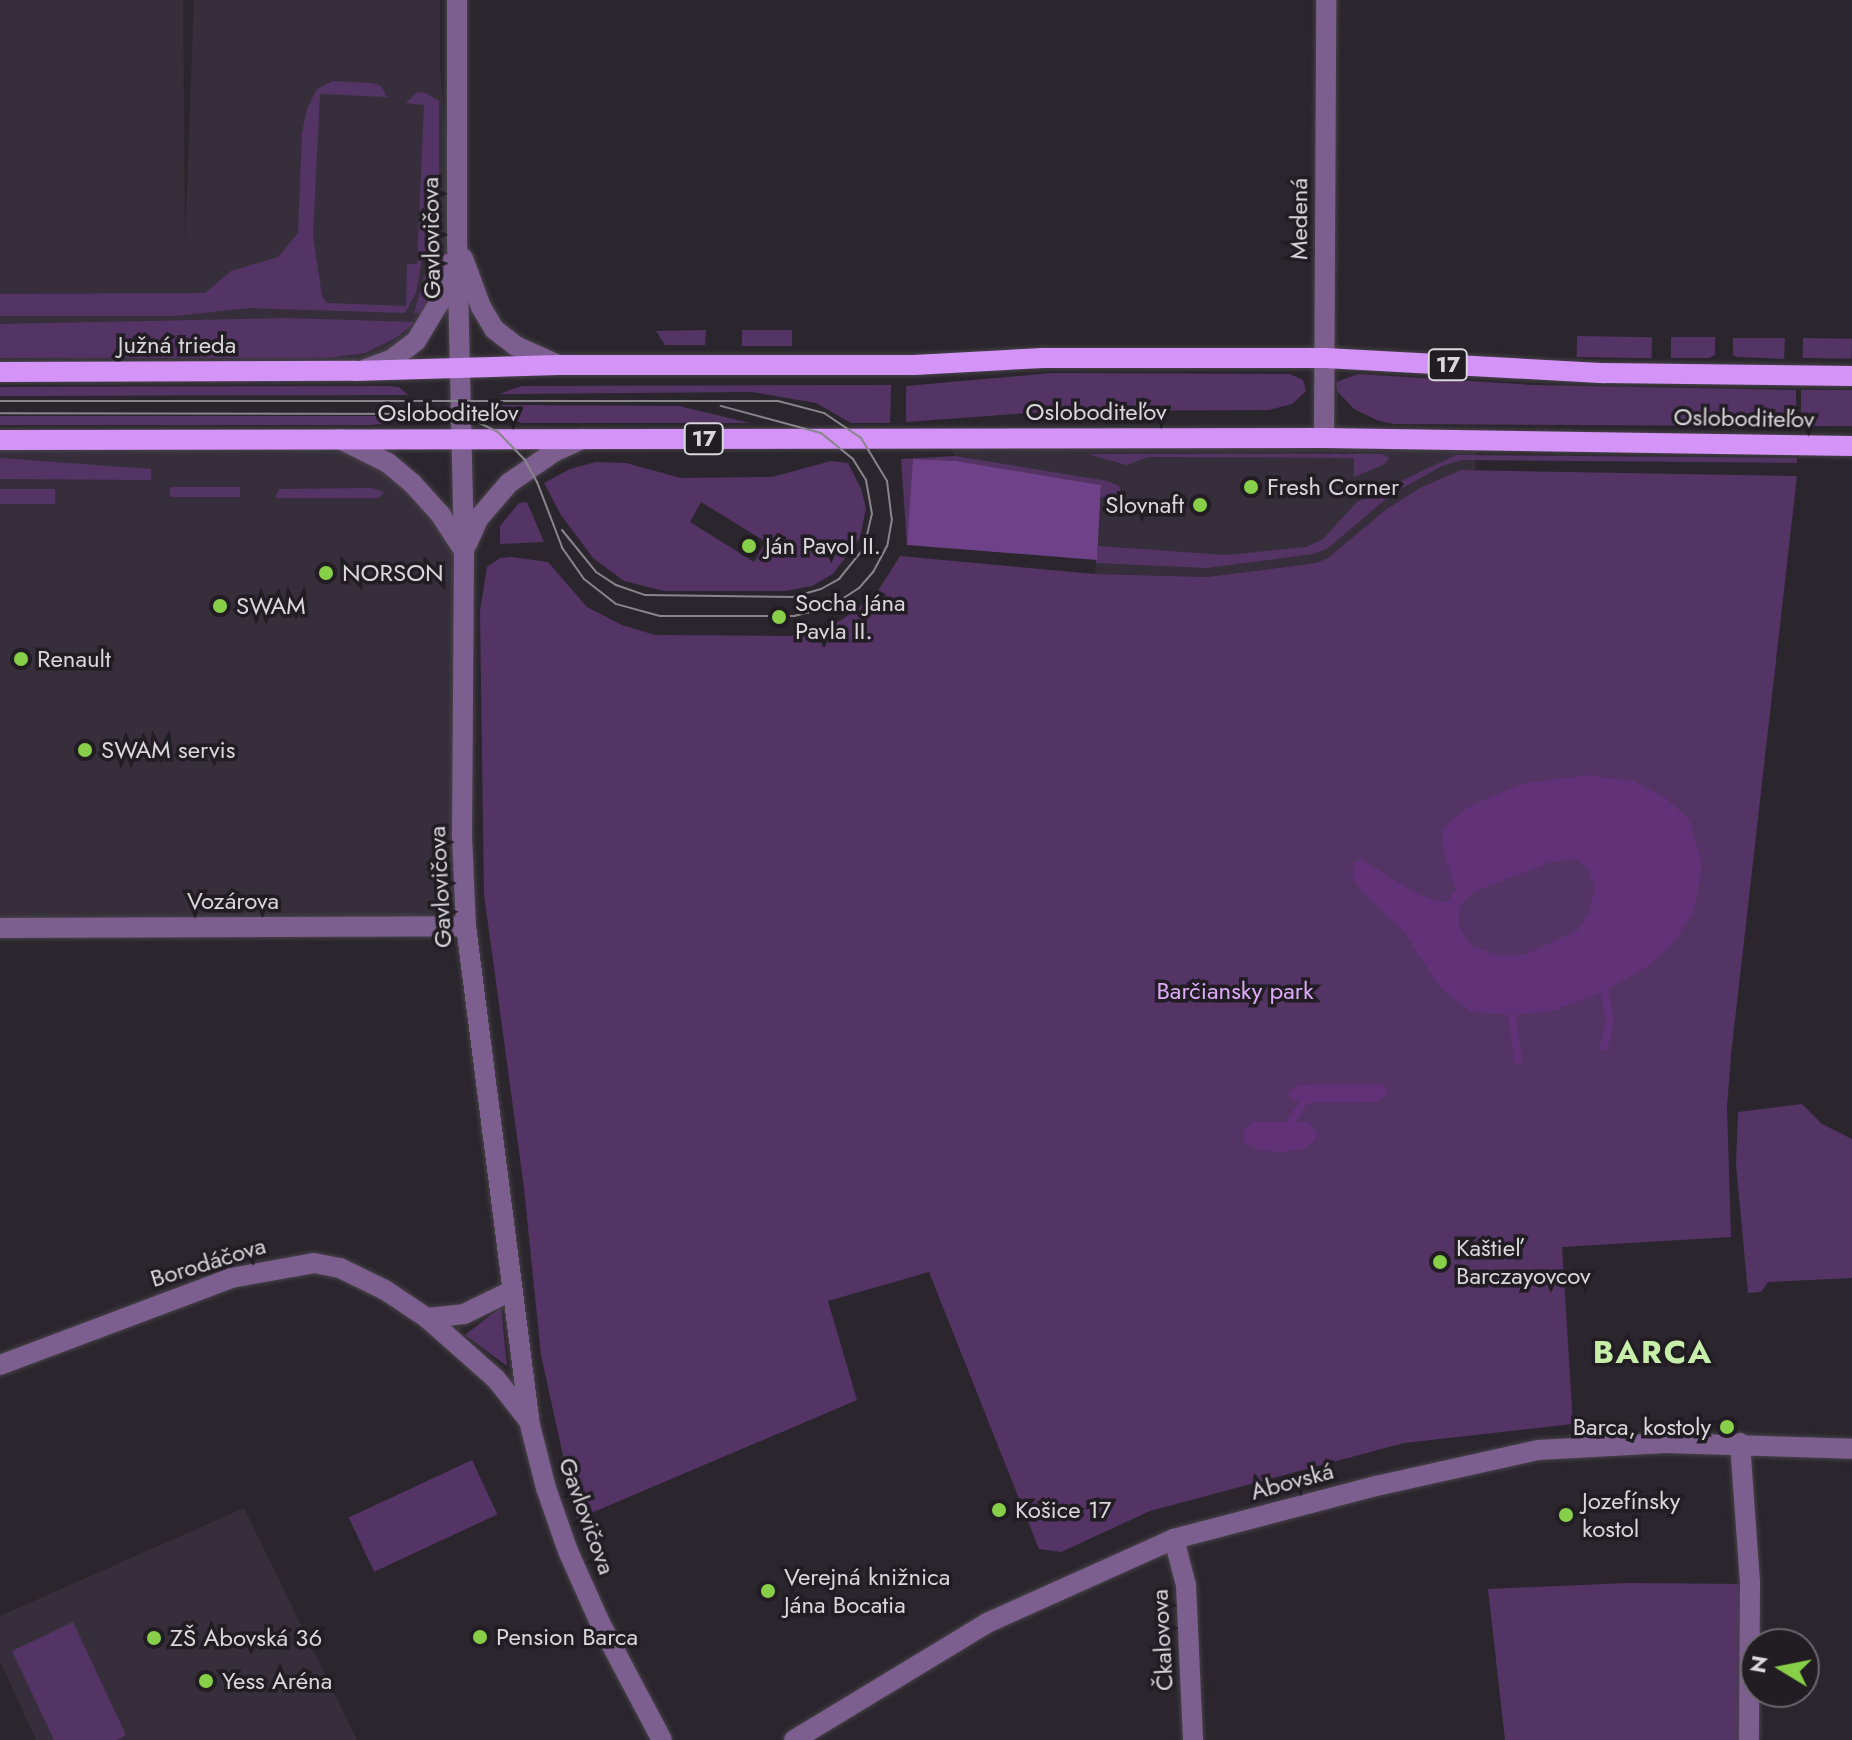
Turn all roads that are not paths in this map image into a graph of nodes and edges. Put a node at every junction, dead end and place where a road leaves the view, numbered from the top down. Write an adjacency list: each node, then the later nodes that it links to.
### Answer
1 (457, 0): 3 (street, Gavlovičova)
2 (1326, 0): 4 (street, Medená)
3 (457, 240): 5 (street); 6 (street, Gavlovičova); 7 (street)
4 (1325, 358): 5 (main road, Osloboditeľov / 17); 9 (main road, Osloboditeľov / 17); 10 (street, Medená)
5 (558, 365): 6 (main road, Osloboditeľov / 17)
6 (459, 368): 7 (main road, Osloboditeľov / 17); 12 (street, Gavlovičova)
7 (355, 371): 8 (main road, Južná trieda / 17)
8 (0, 372)
9 (1852, 376)
10 (1324, 438): 13 (main road, Osloboditeľov / 17); 15 (main road, Osloboditeľov / 17)
11 (340, 439): 12 (main road, Osloboditeľov / 17); 14 (main road, 17); 16 (street)
12 (461, 439): 13 (main road, Osloboditeľov / 17); 16 (street, Gavlovičova)
13 (582, 439): 16 (street)
14 (0, 440)
15 (1852, 446)
16 (464, 551): 17 (street, Gavlovičova)
17 (466, 926): 18 (street, Vozárova); 19 (street, Gavlovičova)
18 (0, 928)
19 (511, 1291): 20 (street); 22 (street, Gavlovičova)
20 (427, 1318): 21 (street, Borodáčova); 22 (street, Borodáčova)
21 (0, 1365)
22 (529, 1421): 26 (street, Gavlovičova)
23 (1740, 1443): 24 (street, Abovská); 25 (street, Abovská); 29 (street)
24 (1852, 1449)
25 (1174, 1539): 27 (street, Abovská); 28 (street, Čkalovova)
26 (662, 1740)
27 (794, 1740)
28 (1193, 1740)
29 (1749, 1740)

